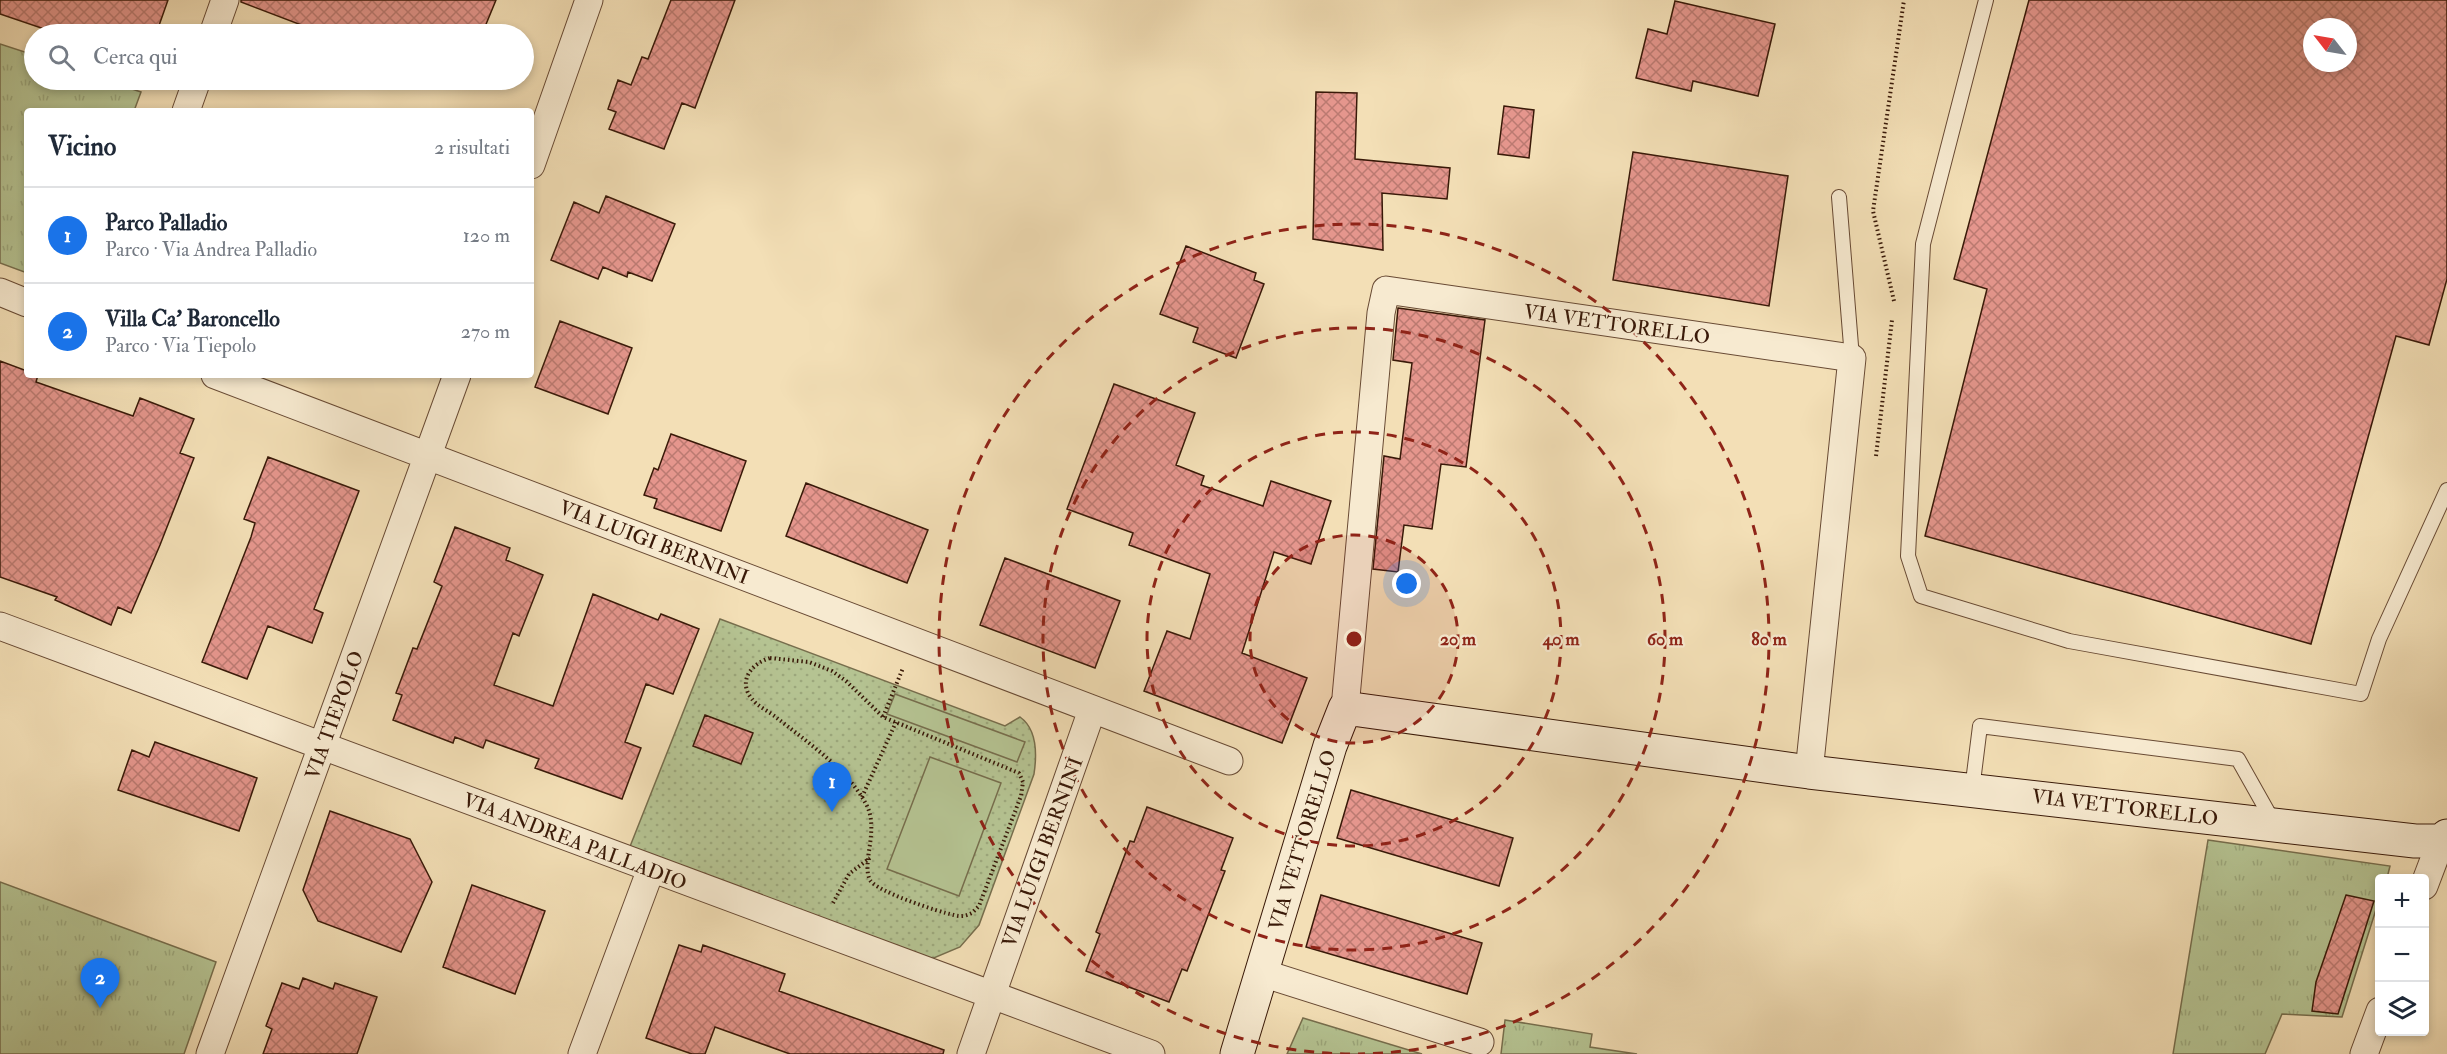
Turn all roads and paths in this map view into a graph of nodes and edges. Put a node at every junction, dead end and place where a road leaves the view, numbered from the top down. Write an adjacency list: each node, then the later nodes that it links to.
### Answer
1 (225, 0): 4 (street)
2 (589, 0): 7 (street)
3 (1986, 0): 15 (lane)
4 (217, 24)
5 (193, 90): 6 (street)
6 (187, 108)
7 (534, 156)
8 (1839, 197): 11 (lane)
9 (0, 292): 10 (street)
10 (24, 302)
11 (1852, 358): 18 (street, VIA VETTORELLO); 24 (street)
12 (223, 378): 14 (street, VIA LUIGI BERNINI)
13 (456, 378): 14 (street, VIA TIEPOLO)
14 (428, 456): 17 (street, VIA LUIGI BERNINI); 22 (street, VIA TIEPOLO)
15 (2447, 490)
16 (0, 626): 22 (street, VIA ANDREA PALLADIO)
17 (914, 642): 19 (street, VIA LUIGI BERNINI); 20 (path)
18 (1345, 708): 24 (street, VIA VETTORELLO); 33 (street, VIA VETTORELLO)
19 (1092, 710): 23 (street, VIA LUIGI BERNINI); 34 (street, VIA LUIGI BERNINI)
20 (883, 717): 21 (path); 26 (path)
21 (896, 722): 26 (path); 29 (path)
22 (323, 745): 30 (street, VIA ANDREA PALLADIO); 37 (street, VIA TIEPOLO)
23 (1229, 761)
24 (1809, 772): 25 (street, VIA VETTORELLO)
25 (1972, 789): 27 (street, VIA VETTORELLO); 27 (lane)
26 (862, 797): 29 (path)
27 (2274, 825): 28 (street, VIA VETTORELLO)
28 (2444, 838): 31 (street)
29 (870, 858): 32 (path)
30 (651, 869): 32 (street, VIA ANDREA PALLADIO); 38 (street)
31 (2429, 874)
32 (822, 932): 34 (street, VIA ANDREA PALLADIO)
33 (1262, 972): 36 (street); 41 (street, VIA VETTORELLO)
34 (992, 994): 39 (street, VIA LUIGI BERNINI); 40 (street, VIA ANDREA PALLADIO)
35 (2375, 1022): 42 (street)
36 (1480, 1042)
37 (210, 1054)
38 (582, 1054)
39 (971, 1054)
40 (1151, 1054)
41 (1237, 1054)
42 (2364, 1054)

